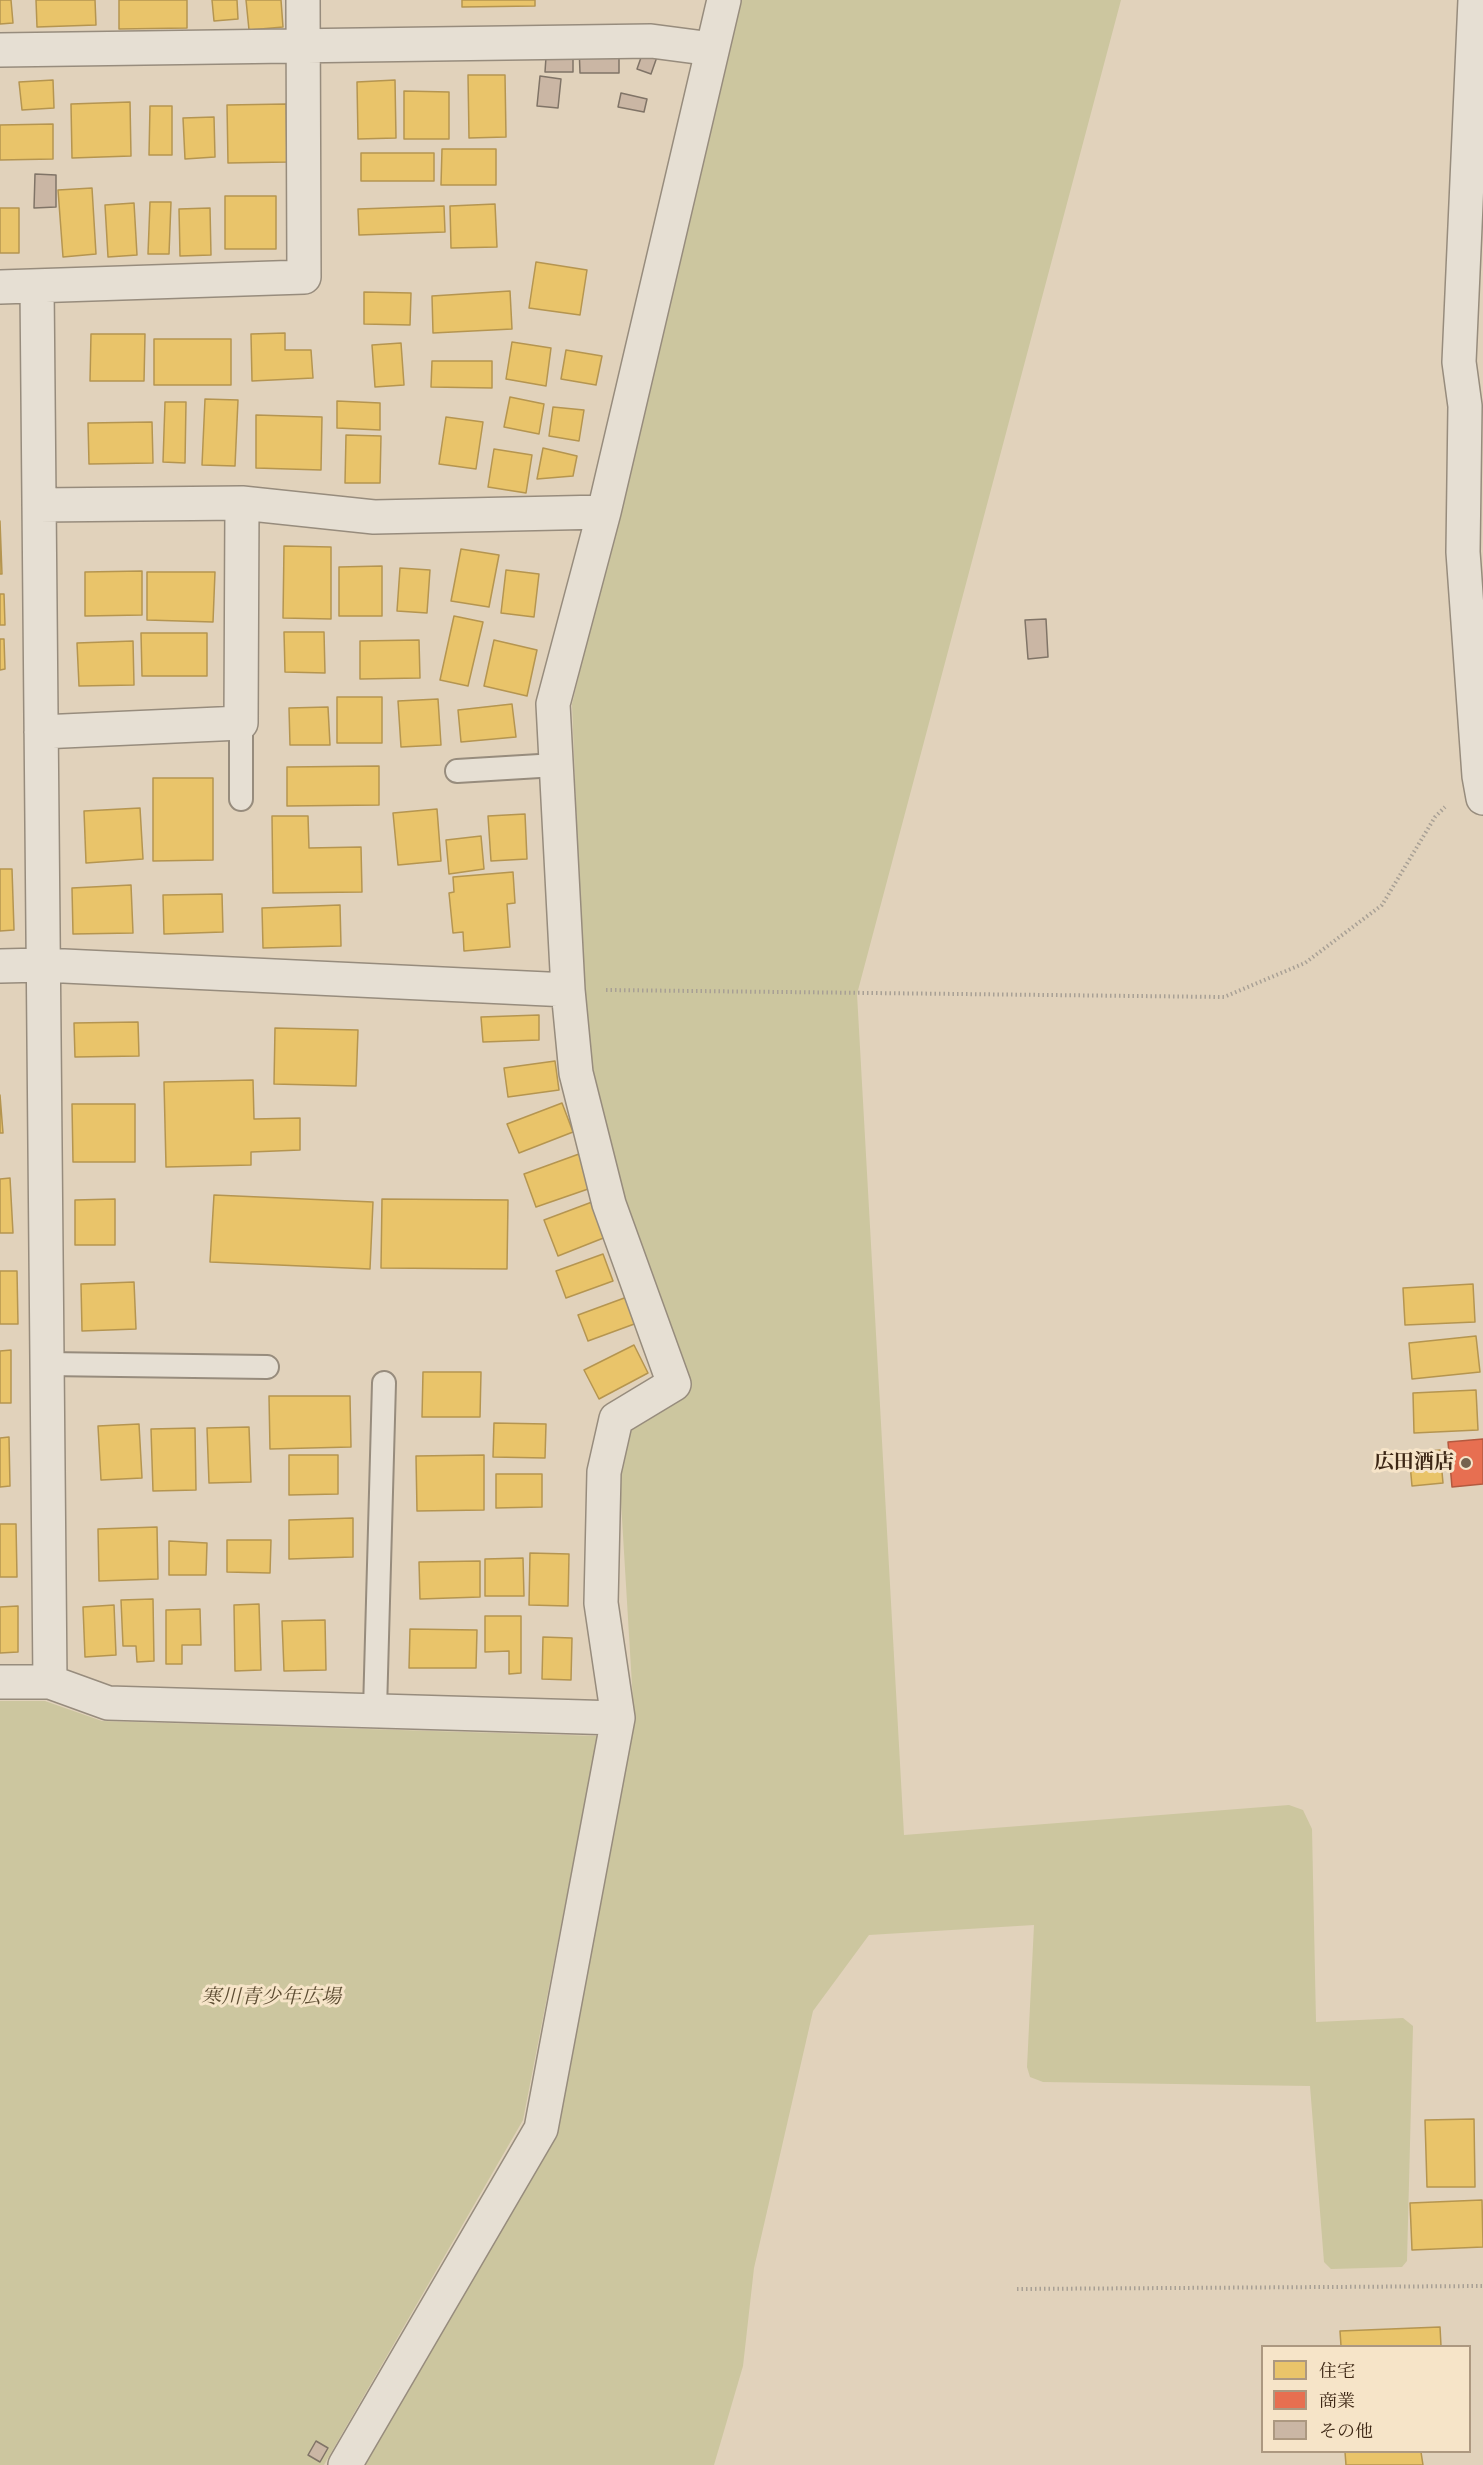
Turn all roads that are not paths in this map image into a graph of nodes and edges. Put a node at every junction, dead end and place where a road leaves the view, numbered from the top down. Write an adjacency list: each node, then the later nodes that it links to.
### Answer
1 (303, 0): 4 (street)
2 (724, 0): 5 (street)
3 (1475, 0): 9 (street)
4 (304, 47): 5 (street); 6 (street); 7 (street)
5 (712, 49): 12 (street)
6 (0, 50)
7 (37, 286): 8 (street); 11 (street)
8 (0, 287)
9 (1474, 403): 17 (street)
10 (242, 503): 11 (street); 12 (street); 13 (street)
11 (39, 505): 14 (street)
12 (604, 512): 15 (street)
13 (241, 723): 14 (street); 18 (lane)
14 (41, 732): 19 (street)
15 (556, 765): 16 (lane); 21 (street)
16 (457, 771)
17 (1481, 787)
18 (241, 799)
19 (43, 965): 20 (street); 21 (street); 22 (street)
20 (0, 966)
21 (568, 990): 28 (street)
22 (47, 1364): 23 (lane); 26 (street)
23 (267, 1367)
24 (384, 1383): 27 (lane)
25 (0, 1682): 26 (street)
26 (50, 1682): 27 (street)
27 (375, 1710): 28 (street)
28 (618, 1718): 29 (street)
29 (345, 2465)

